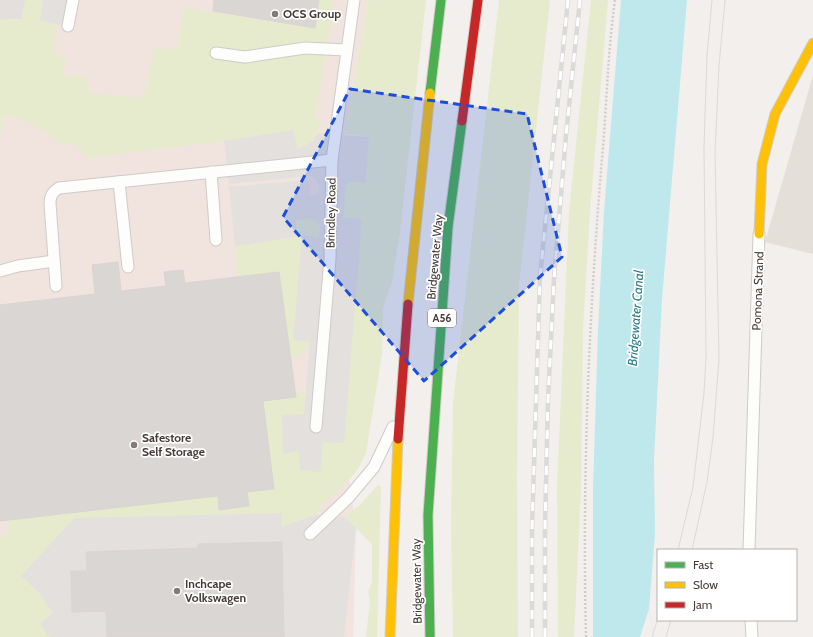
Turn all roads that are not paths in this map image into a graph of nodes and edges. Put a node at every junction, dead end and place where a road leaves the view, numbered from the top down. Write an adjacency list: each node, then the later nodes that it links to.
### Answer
1 (73, 0): 5 (lane)
2 (354, 0): 7 (lane, Brindley Road)
3 (441, 0): 18 (main road, Bridgewater Way)
4 (478, 0): 24 (main road, Bridgewater Way / A56)
5 (68, 26)
6 (813, 43): 12 (main road, Pomona Strand)
7 (346, 50): 8 (lane); 9 (lane, Brindley Road)
8 (216, 53)
9 (332, 160): 10 (lane); 19 (lane, Brindley Road)
10 (211, 172): 11 (lane); 13 (lane)
11 (119, 182): 14 (lane); 15 (lane)
12 (760, 234): 21 (lane, Pomona Strand)
13 (216, 240)
14 (54, 261): 16 (lane); 17 (lane)
15 (128, 267)
16 (0, 271)
17 (56, 286)
18 (398, 416): 20 (lane); 23 (main road, Bridgewater Way)
19 (316, 427)
20 (310, 534)
21 (749, 549)
22 (751, 621): 25 (lane)
23 (390, 637)
24 (430, 637)
25 (752, 637)

